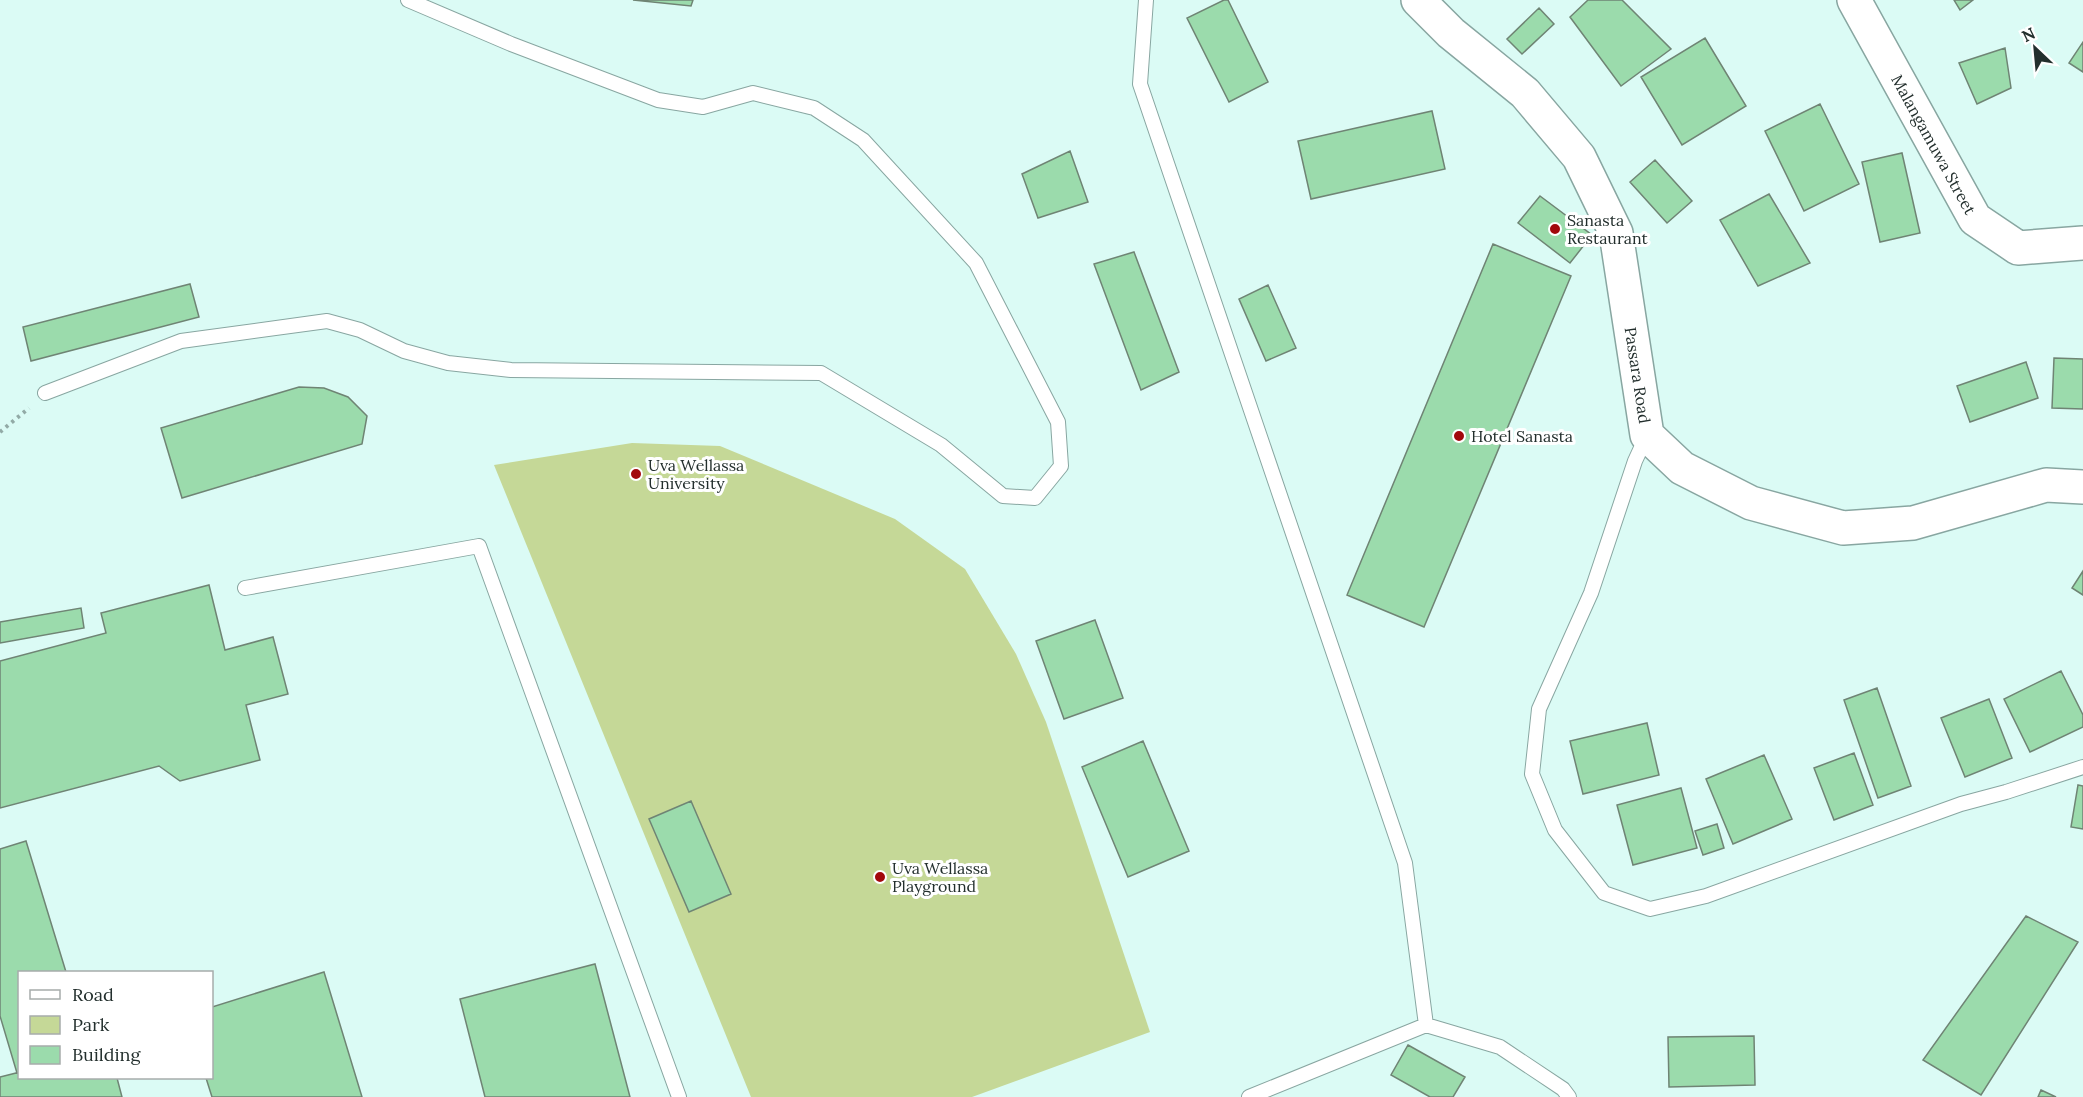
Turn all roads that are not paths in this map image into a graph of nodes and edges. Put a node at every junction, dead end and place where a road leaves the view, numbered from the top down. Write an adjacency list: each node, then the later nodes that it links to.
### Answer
1 (408, 0): 6 (lane)
2 (1146, 0): 11 (lane)
3 (1418, 0): 7 (main road, Passara Road)
4 (1854, 0): 5 (main road, Malangamuwa Street)
5 (2083, 243)
6 (45, 393)
7 (1647, 435): 8 (main road, Passara Road); 10 (lane)
8 (2083, 487)
9 (245, 588): 12 (lane)
10 (2083, 767)
11 (1426, 1025): 13 (lane); 14 (lane)
12 (679, 1097)
13 (1249, 1097)
14 (1569, 1097)

